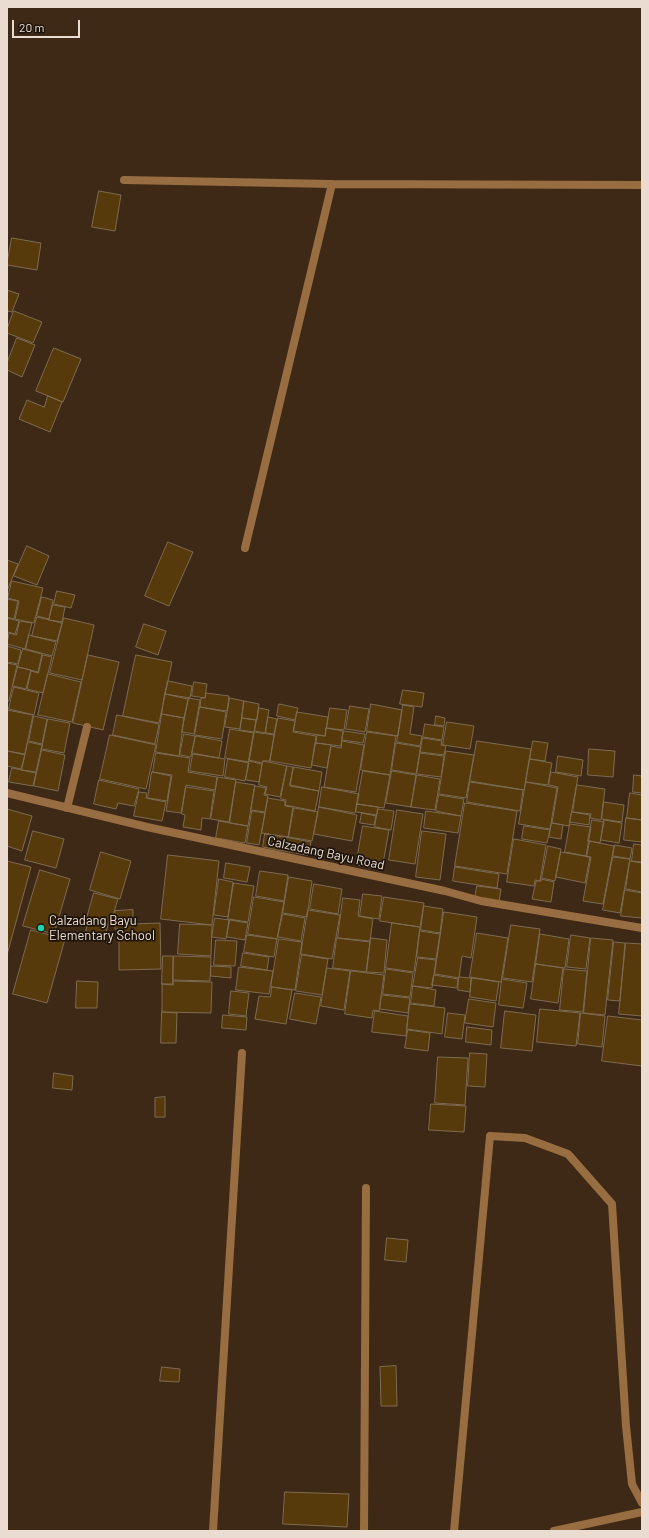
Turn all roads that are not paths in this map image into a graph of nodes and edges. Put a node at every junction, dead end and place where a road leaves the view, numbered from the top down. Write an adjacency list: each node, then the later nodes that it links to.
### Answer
1 (124, 180): 2 (street)
2 (332, 184): 3 (street); 4 (street)
3 (642, 185)
4 (245, 548)
5 (87, 727): 7 (street)
6 (7, 793): 7 (street, Calzadang Bayu Road)
7 (67, 808): 8 (street, Calzadang Bayu Road)
8 (642, 928)
9 (242, 1053): 13 (street)
10 (366, 1188): 14 (street)
11 (642, 1503): 15 (street)
12 (642, 1512): 16 (street)
13 (213, 1531)
14 (364, 1531)
15 (454, 1531)
16 (554, 1531)

